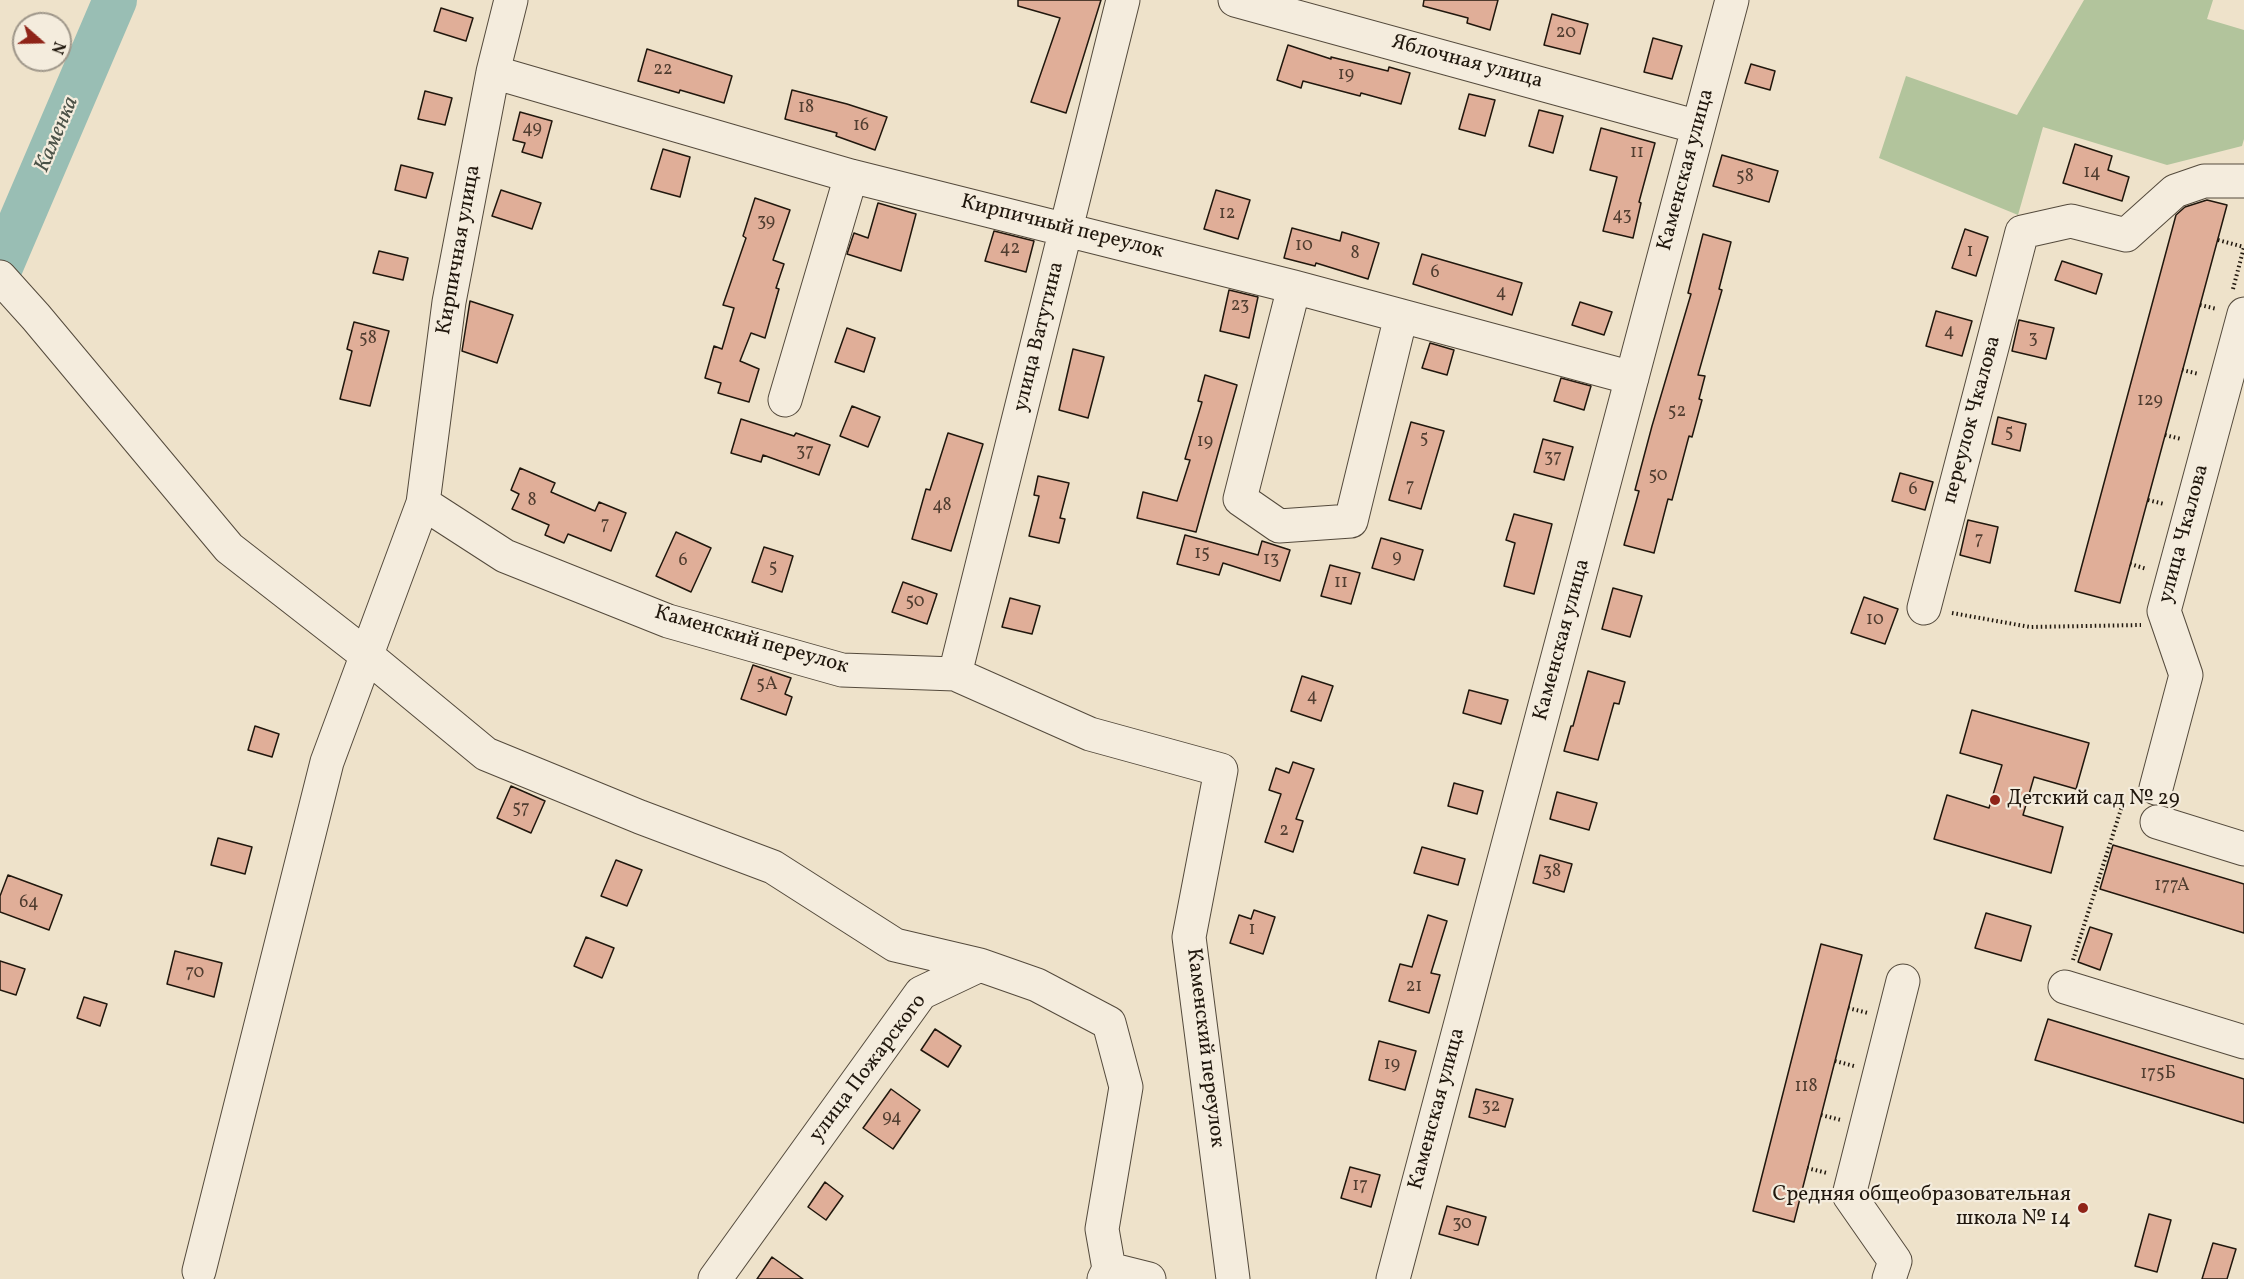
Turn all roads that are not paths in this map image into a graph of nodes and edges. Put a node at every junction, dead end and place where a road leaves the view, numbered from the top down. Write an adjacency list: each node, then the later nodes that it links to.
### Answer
1 (511, 0): 5 (street, Кирпичная улица)
2 (1123, 0): 9 (street, улица Ватутина)
3 (1235, 0): 6 (street, Яблочная улица)
4 (1732, 0): 6 (street, Каменская улица)
5 (493, 72): 7 (street, Кирпичный переулок); 16 (street, Кирпичная улица)
6 (1698, 127): 14 (street, Каменская улица)
7 (851, 176): 9 (street, Кирпичный переулок); 15 (street)
8 (2244, 181): 17 (street, переулок Чкалова)
9 (1067, 229): 11 (street, Кирпичный переулок); 19 (street, улица Ватутина)
10 (0, 277): 18 (street)
11 (1294, 287): 13 (street, Кирпичный переулок); 13 (street)
12 (2238, 302): 20 (street, улица Чкалова)
13 (1401, 316): 14 (street, Кирпичный переулок)
14 (1632, 378): 32 (street, Каменская улица)
15 (785, 400)
16 (423, 503): 18 (street, Кирпичная улица); 19 (street, Каменский переулок)
17 (1924, 608)
18 (365, 654): 23 (street); 27 (street, Кирпичная улица)
19 (955, 674): 31 (street, Каменский переулок)
20 (2156, 788)
21 (2157, 822): 22 (street)
22 (2244, 849)
23 (980, 965): 28 (street); 29 (street, улица Пожарского)
24 (1903, 981): 33 (street)
25 (2065, 987): 26 (street)
26 (2244, 1042)
27 (199, 1271)
28 (1107, 1274): 30 (street)
29 (715, 1279)
30 (1149, 1279)
31 (1233, 1279)
32 (1392, 1279)
33 (1889, 1279)

